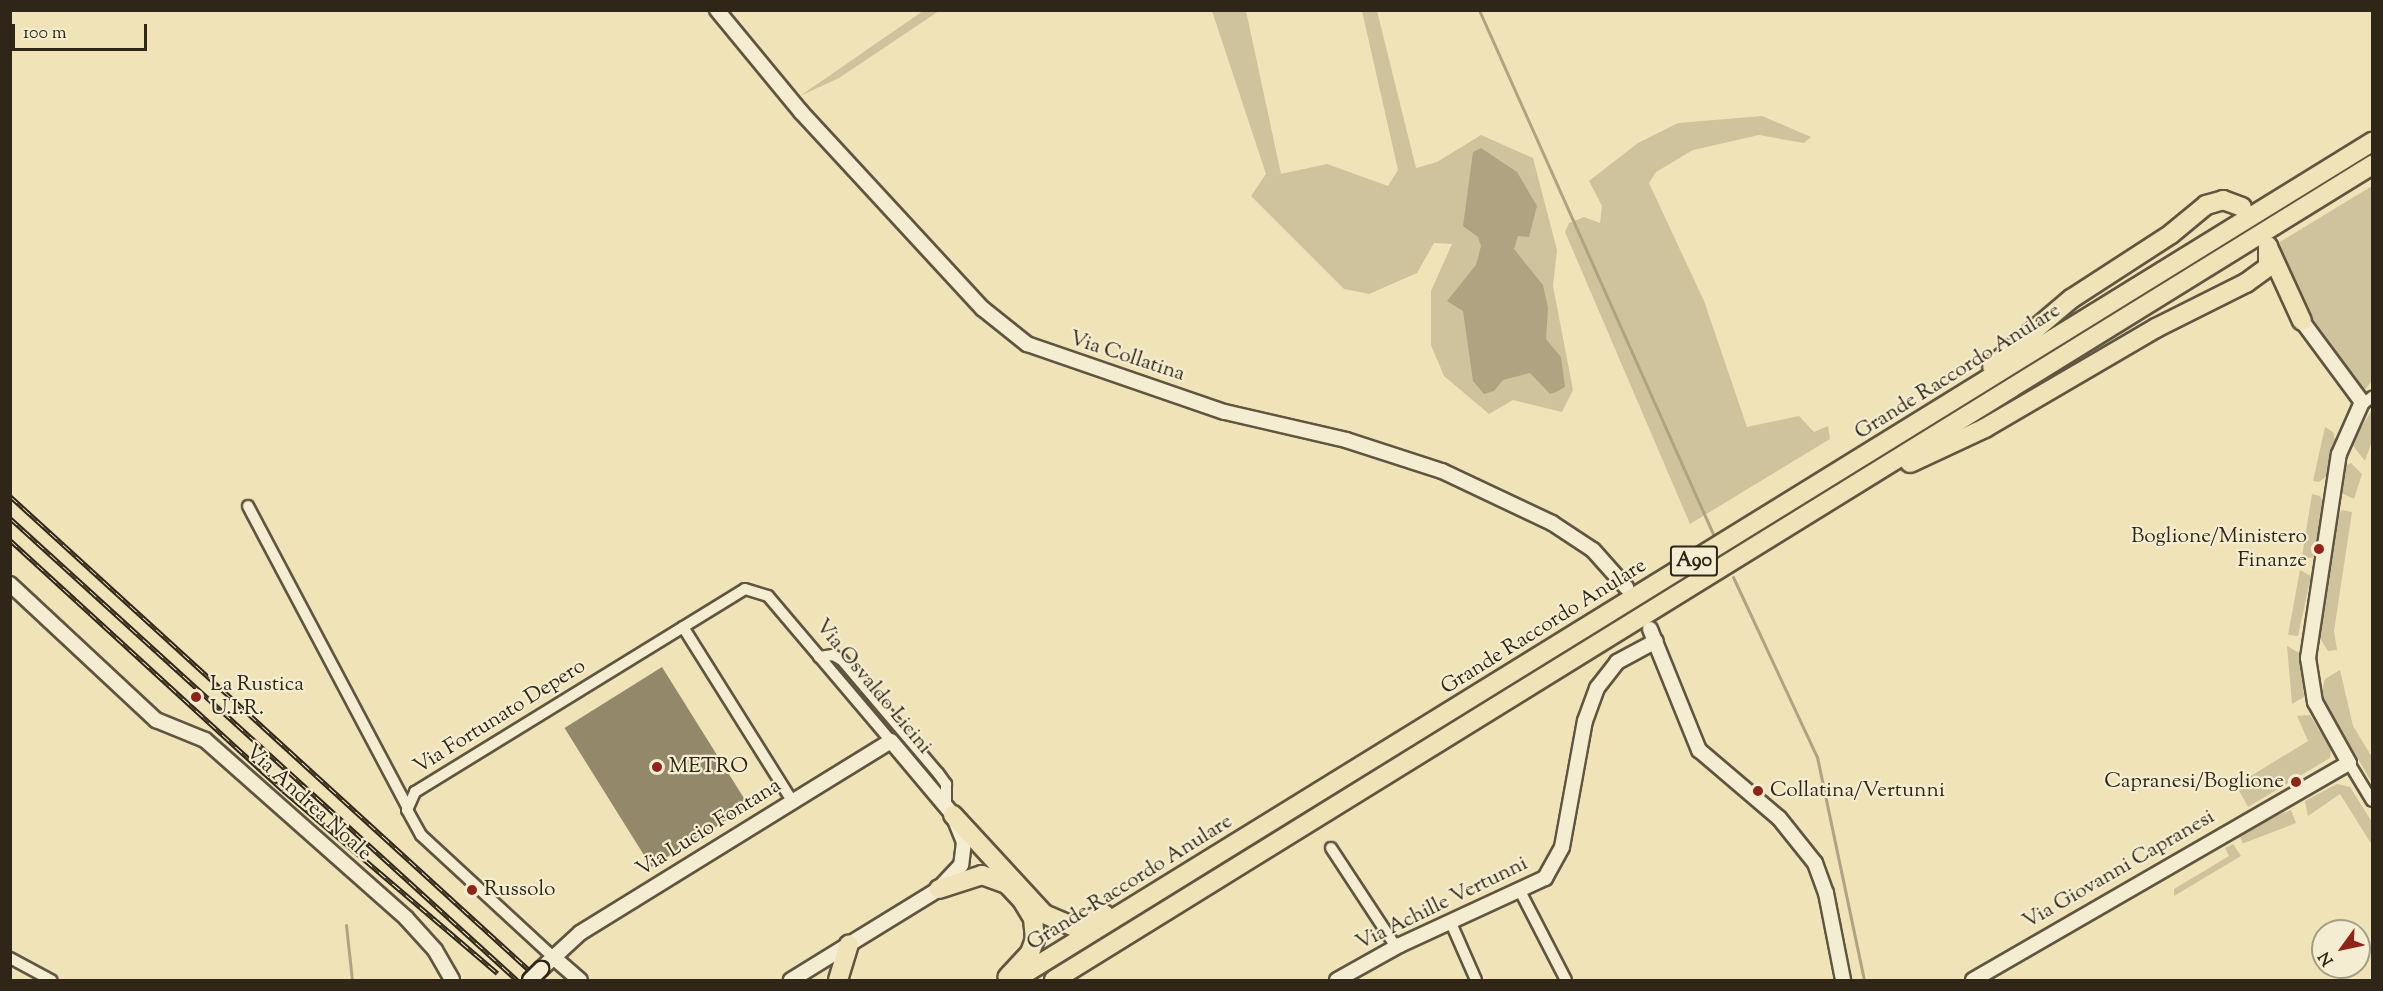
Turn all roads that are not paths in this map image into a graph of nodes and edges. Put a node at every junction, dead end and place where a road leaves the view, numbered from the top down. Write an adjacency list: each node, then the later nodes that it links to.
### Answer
1 (717, 10): 12 (street, Via Collatina)
2 (2373, 142): 8 (highway, Grande Raccordo Anulare / A90)
3 (2373, 165): 9 (highway, Grande Raccordo Anulare / A90)
4 (2242, 207): 8 (highway)
5 (2246, 283): 6 (highway); 6 (highway); 9 (highway)
6 (2302, 321): 7 (street)
7 (2367, 401): 17 (street)
8 (1942, 409): 23 (highway, Grande Raccordo Anulare / A90)
9 (1861, 484): 27 (highway, Grande Raccordo Anulare / A90)
10 (248, 506): 20 (street, Via Fortunato Depero)
11 (10, 584): 33 (street, Via Andrea Noale)
12 (1626, 587)
13 (758, 590): 14 (street, Via Fortunato Depero); 15 (street, Via Osvaldo Licini)
14 (683, 627): 18 (street); 20 (street, Via Fortunato Depero)
15 (819, 657): 16 (street, Via Osvaldo Licini); 21 (street)
16 (891, 741): 18 (street, Via Lucio Fontana); 21 (street, Via Osvaldo Licini)
17 (2349, 763): 19 (street); 46 (street, Via Giovanni Capranesi)
18 (792, 801): 30 (street, Via Lucio Fontana)
19 (2373, 801)
20 (407, 806): 30 (street)
21 (949, 811): 23 (highway); 24 (street, Via Osvaldo Licini)
22 (1331, 848): 29 (street)
23 (1182, 878): 39 (highway, Grande Raccordo Anulare / A90)
24 (939, 890): 28 (street); 38 (highway)
25 (1520, 891): 26 (street, Via Achille Vertunni); 44 (street); 45 (street, Via Achille Vertunni)
26 (1451, 923): 29 (street, Via Achille Vertunni); 43 (street)
27 (1144, 926): 40 (highway, Grande Raccordo Anulare / A90); 41 (highway)
28 (849, 945): 36 (street); 37 (highway)
29 (1396, 947): 42 (street, Via Achille Vertunni)
30 (552, 956): 34 (street, Via Lucio Fontana, bridge); 35 (street)
31 (10, 958): 32 (street)
32 (51, 981)
33 (452, 981)
34 (530, 981)
35 (580, 981)
36 (791, 981)
37 (838, 981)
38 (1004, 981)
39 (1014, 981)
40 (1054, 981)
41 (1072, 981)
42 (1337, 981)
43 (1476, 981)
44 (1566, 981)
45 (1843, 981)
46 (1973, 981)

